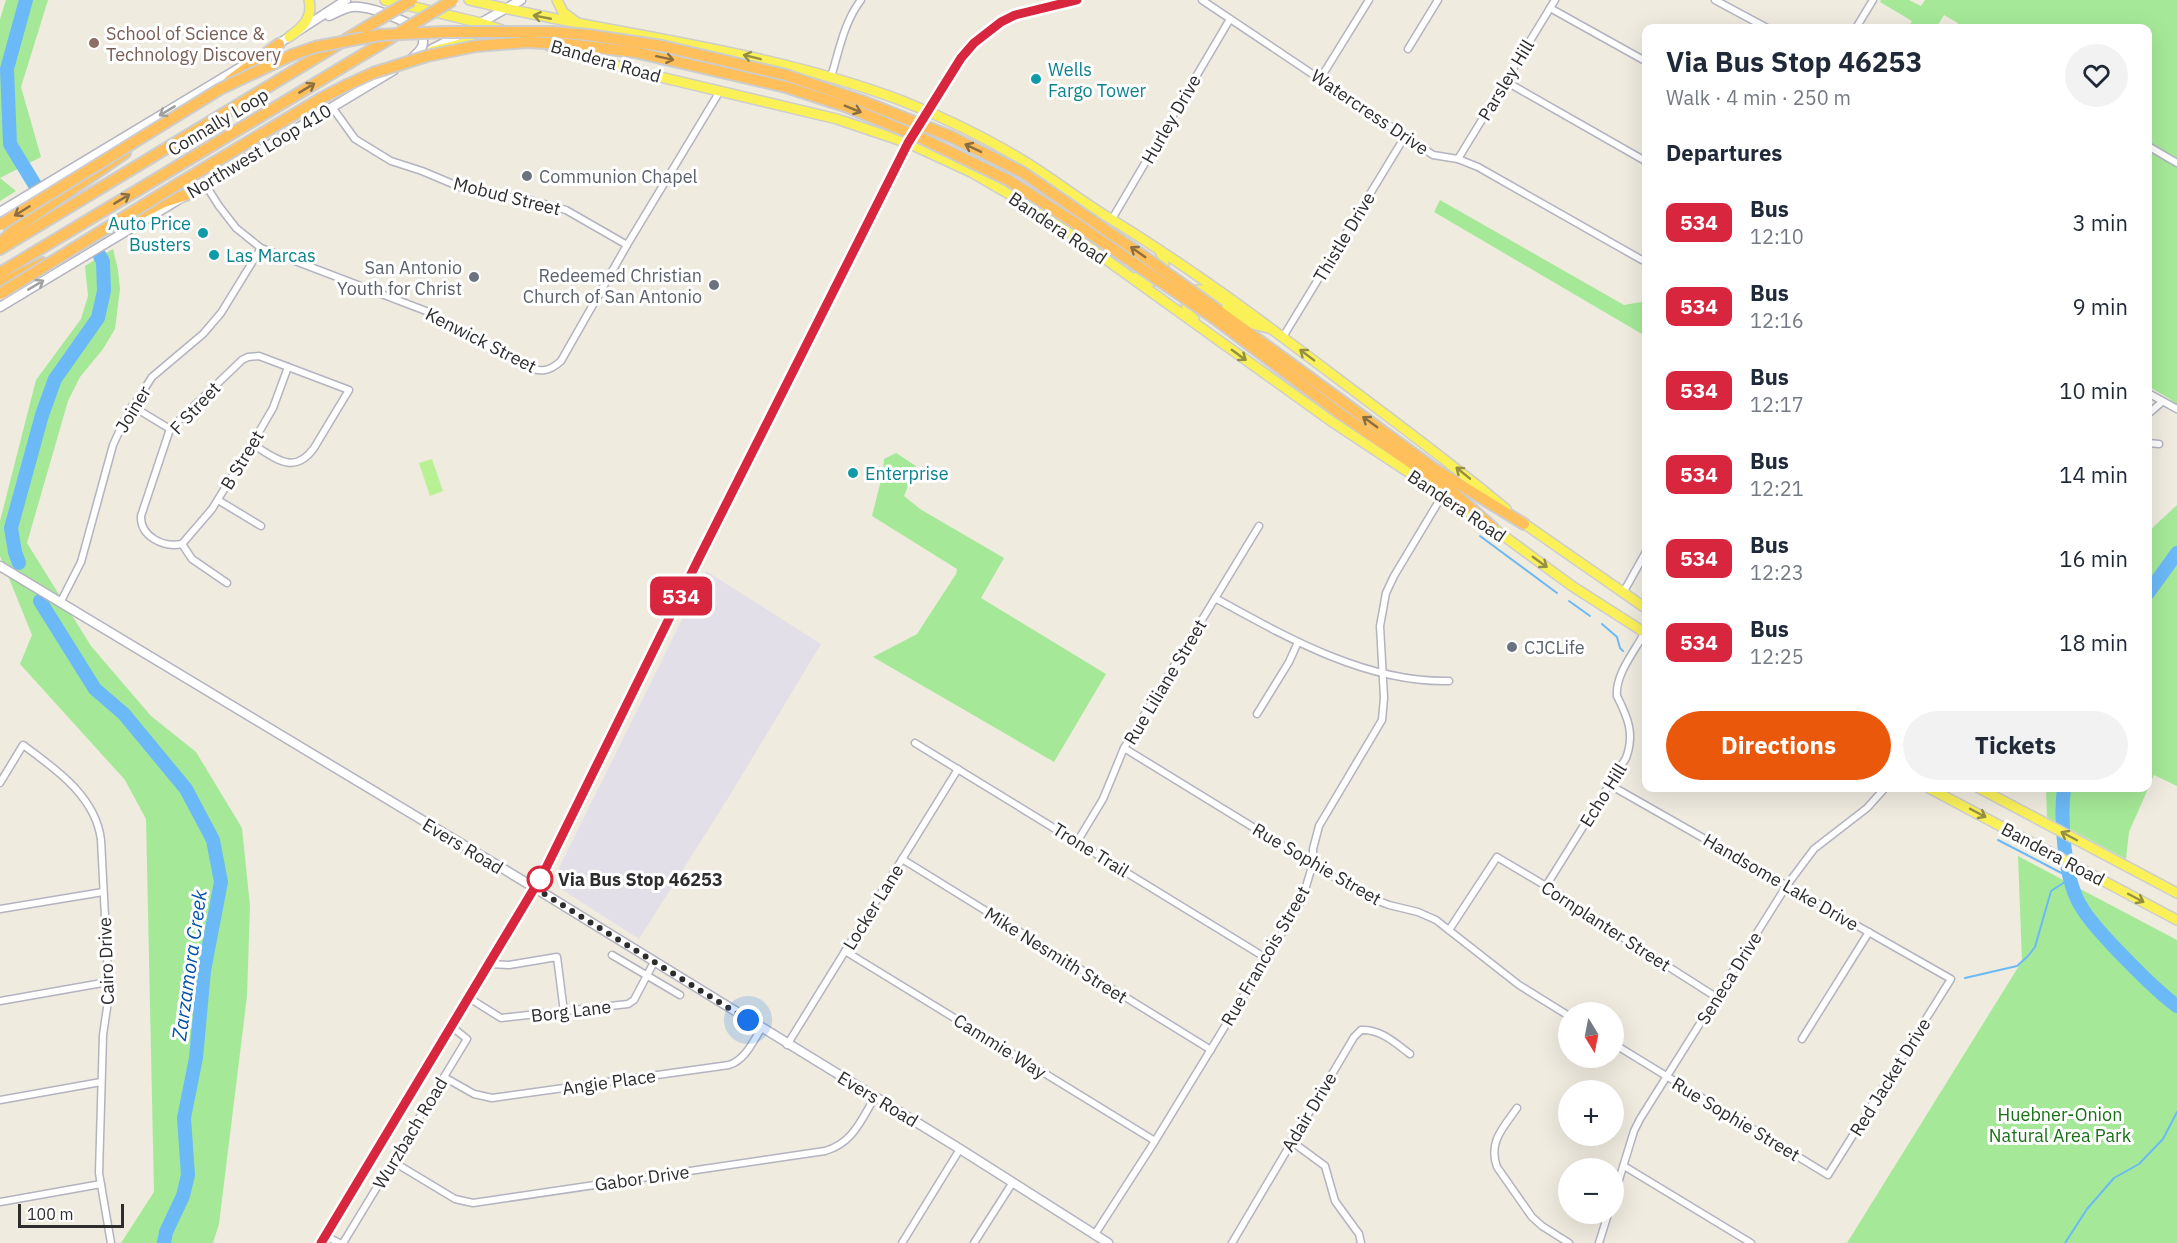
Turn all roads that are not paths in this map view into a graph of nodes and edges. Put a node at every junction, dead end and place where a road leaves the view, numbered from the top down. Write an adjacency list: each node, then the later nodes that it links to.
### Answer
1 (309, 0): 26 (main road)
2 (346, 0): 20 (main road)
3 (385, 0): 21 (main road, Bandera Road)
4 (412, 0): 52 (highway, Connally Loop, bridge)
5 (453, 0): 55 (highway, Connally Loop, one-way to 5, bridge)
6 (469, 0): 18 (main road, Bandera Road)
7 (521, 0): 18 (main road, Northwest Loop 410)
8 (557, 0): 22 (main road)
9 (861, 0): 31 (street)
10 (1076, 0): 36 (main road, Wurzbach Road)
11 (1202, 0): 19 (street, Watercress Drive)
12 (1369, 0): 32 (street)
13 (1438, 0): 27 (street)
14 (1555, 0): 17 (street, Parsley Hill)
15 (1715, 0): 23 (street)
16 (1873, 0): 24 (street)
17 (1550, 8): 29 (street); 33 (street, Parsley Hill)
18 (507, 9): 21 (main road, Northwest Loop 410); 22 (main road, Bandera Road, one-way to 18)
19 (1230, 19): 32 (street, Watercress Drive); 46 (street, Hurley Drive)
20 (312, 23): 26 (main road); 30 (main road)
21 (482, 23): 25 (main road, Bandera Road); 28 (main road, Northwest Loop 410)
22 (578, 24): 31 (main road, Bandera Road, one-way to 22)
23 (1760, 24)
24 (1858, 24)
25 (531, 40): 28 (main road); 34 (main road, Bandera Road)
26 (284, 41): 45 (main road, one-way to 45); 49 (highway)
27 (1408, 50)
28 (424, 53): 30 (main road, Northwest Loop 410)
29 (1642, 59)
30 (406, 64): 35 (main road, Northwest Loop 410)
31 (831, 77): 36 (main road, Bandera Road)
32 (1320, 79): 37 (street, Watercress Drive)
33 (1505, 81): 40 (street, Parsley Hill); 41 (street)
34 (720, 91): 38 (main road, Bandera Road); 50 (street)
35 (332, 106): 43 (main road, Northwest Loop 410); 50 (street, Mobud Street)
36 (928, 113): 38 (main road, Wurzbach Road); 46 (main road, Bandera Road)
37 (1404, 138): 40 (street, Watercress Drive); 61 (street, Thistle Drive)
38 (908, 143): 54 (main road, Bandera Road); 106 (main road, Wurzbach Road)
39 (2152, 148): 42 (street)
40 (1458, 159): 53 (street, Watercress Drive)
41 (1642, 159)
42 (2177, 163)
43 (205, 184): 44 (main road, Northwest Loop 410); 51 (street, Kenwick Street)
44 (186, 195): 56 (highway); 58 (main road, Northwest Loop 410, one-way to 44)
45 (0, 212)
46 (1112, 219): 48 (main road, Bandera Road)
47 (0, 225): 59 (highway, one-way to 47, bridge)
48 (1144, 239): 54 (main road); 60 (main road, Bandera Road)
49 (0, 244)
50 (627, 245): 51 (street, Kenwick Street)
51 (261, 248): 66 (street, Joiner)
52 (0, 249)
53 (1642, 258)
54 (1106, 260): 62 (main road, Bandera Road)
55 (0, 273)
56 (0, 284)
57 (0, 294): 59 (highway, one-way to 59, bridge)
58 (0, 307)
59 (1216, 315): 75 (highway, one-way to 59); 78 (highway)
60 (1273, 330): 61 (main road, Bandera Road); 62 (main road)
61 (1283, 337): 75 (main road, Bandera Road, one-way to 61)
62 (1217, 340): 73 (main road, Bandera Road, one-way to 73)
63 (288, 367): 69 (street, F Street); 71 (street, B Street); 71 (street, F Street)
64 (2152, 396): 65 (street)
65 (2162, 402): 67 (street); 68 (street)
66 (132, 406): 69 (street); 85 (street, Joiner)
67 (2177, 408)
68 (2152, 411)
69 (170, 429): 79 (street, F Street)
70 (2152, 443): 72 (street)
71 (252, 444): 74 (street, B Street)
72 (2159, 444)
73 (1442, 496): 78 (main road, Bandera Road); 90 (street, Rue Francois Street)
74 (218, 500): 76 (street); 79 (street, B Street)
75 (1524, 524): 83 (main road, Bandera Road)
76 (261, 526)
77 (1259, 526): 84 (street, Rue Liliane Street)
78 (1492, 528): 87 (main road, Bandera Road, one-way to 87)
79 (182, 544): 82 (street)
80 (1642, 559): 83 (street)
81 (0, 566): 85 (main road, Evers Road)
82 (227, 584)
83 (1623, 592): 86 (main road, Bandera Road)
84 (1215, 598): 89 (street); 94 (street, Rue Liliane Street)
85 (60, 603): 106 (main road, Evers Road)
86 (1642, 605)
87 (1642, 630)
88 (1642, 640): 97 (street, Echo Hill)
89 (1298, 642): 90 (street); 92 (street)
90 (1383, 673): 91 (street); 103 (street, Rue Francois Street)
91 (1449, 681)
92 (1257, 714)
93 (915, 743): 95 (street, Trone Trail)
94 (1124, 748): 101 (street, Rue Liliane Street); 103 (street, Rue Sophie Street)
95 (958, 769): 101 (street, Trone Trail); 102 (street, Locker Lane)
96 (0, 783): 107 (street, Cairo Drive)
97 (1610, 785): 104 (street, Handsome Lake Drive); 105 (street, Echo Hill)
98 (1881, 792): 104 (street, Seneca Drive)
99 (1937, 792): 110 (main road, Bandera Road, one-way to 110)
100 (1986, 792): 108 (main road, Bandera Road, one-way to 100)
101 (1077, 842): 115 (street, Trone Trail)
102 (902, 859): 113 (street, Locker Lane); 131 (street, Mike Nesmith Street)
103 (1313, 863): 111 (street, Rue Sophie Street); 115 (street, Rue Francois Street)
104 (1787, 885): 112 (street, Handsome Lake Drive); 122 (street, Seneca Drive)
105 (1546, 886): 111 (street, Cornplanter Street); 122 (street, Cornplanter Street)
106 (535, 888): 116 (main road, Evers Road); 117 (main road, Wurzbach Road)
107 (103, 892): 109 (street); 120 (street, Cairo Drive)
108 (2177, 893)
109 (0, 909)
110 (2177, 920)
111 (1449, 930): 125 (street, Rue Sophie Street)
112 (1869, 932): 119 (street, Handsome Lake Drive); 129 (street)
113 (845, 951): 130 (street, Locker Lane); 140 (street, Cammie Way)
114 (612, 955): 118 (street)
115 (1266, 958): 131 (street, Rue Francois Street)
116 (654, 962): 118 (street, Borg Lane); 128 (main road, Evers Road)
117 (490, 964): 123 (main road, Wurzbach Road); 126 (street)
118 (646, 975): 121 (street); 126 (street, Borg Lane)
119 (1952, 979): 145 (street, Red Jacket Drive)
120 (108, 982): 124 (street); 136 (street, Cairo Drive)
121 (680, 995)
122 (1716, 997): 135 (street, Seneca Drive)
123 (469, 998): 126 (street, Borg Lane); 127 (main road, Wurzbach Road)
124 (0, 1001)
125 (1558, 1010)
126 (564, 1012)
127 (452, 1027): 134 (street, Wurzbach Road); 151 (main road, Wurzbach Road)
128 (761, 1029): 130 (main road, Evers Road); 134 (street, Angie Place)
129 (1802, 1039)
130 (788, 1045): 137 (main road, Evers Road)
131 (1211, 1050): 140 (street, Rue Francois Street)
132 (1624, 1050): 135 (street, Rue Sophie Street)
133 (1410, 1053): 141 (street, Adair Drive)
134 (444, 1077): 143 (street, Wurzbach Road)
135 (1666, 1077): 144 (street, Seneca Drive); 145 (street, Rue Sophie Street)
136 (101, 1082): 138 (street); 147 (street, Cairo Drive)
137 (875, 1097): 142 (main road, Evers Road); 143 (street, Gabor Drive)
138 (0, 1100)
139 (1517, 1108): 159 (street)
140 (1155, 1141): 150 (street, Rue Francois Street)
141 (1291, 1141): 157 (street, Adair Drive); 158 (street)
142 (960, 1149): 146 (main road, Evers Road); 154 (street)
143 (392, 1161): 153 (street, Wurzbach Road)
144 (1624, 1166): 161 (street)
145 (1828, 1175)
146 (1013, 1182): 150 (main road, Evers Road); 155 (street)
147 (101, 1184): 148 (street); 152 (street, Cairo Drive)
148 (0, 1202)
149 (1605, 1224): 160 (street)
150 (1095, 1234): 156 (main road, Evers Road)
151 (324, 1239): 153 (street)
152 (111, 1243)
153 (341, 1243)
154 (902, 1243)
155 (974, 1243)
156 (1108, 1243)
157 (1232, 1243)
158 (1361, 1243)
159 (1569, 1243)
160 (1599, 1243)
161 (1751, 1243)

